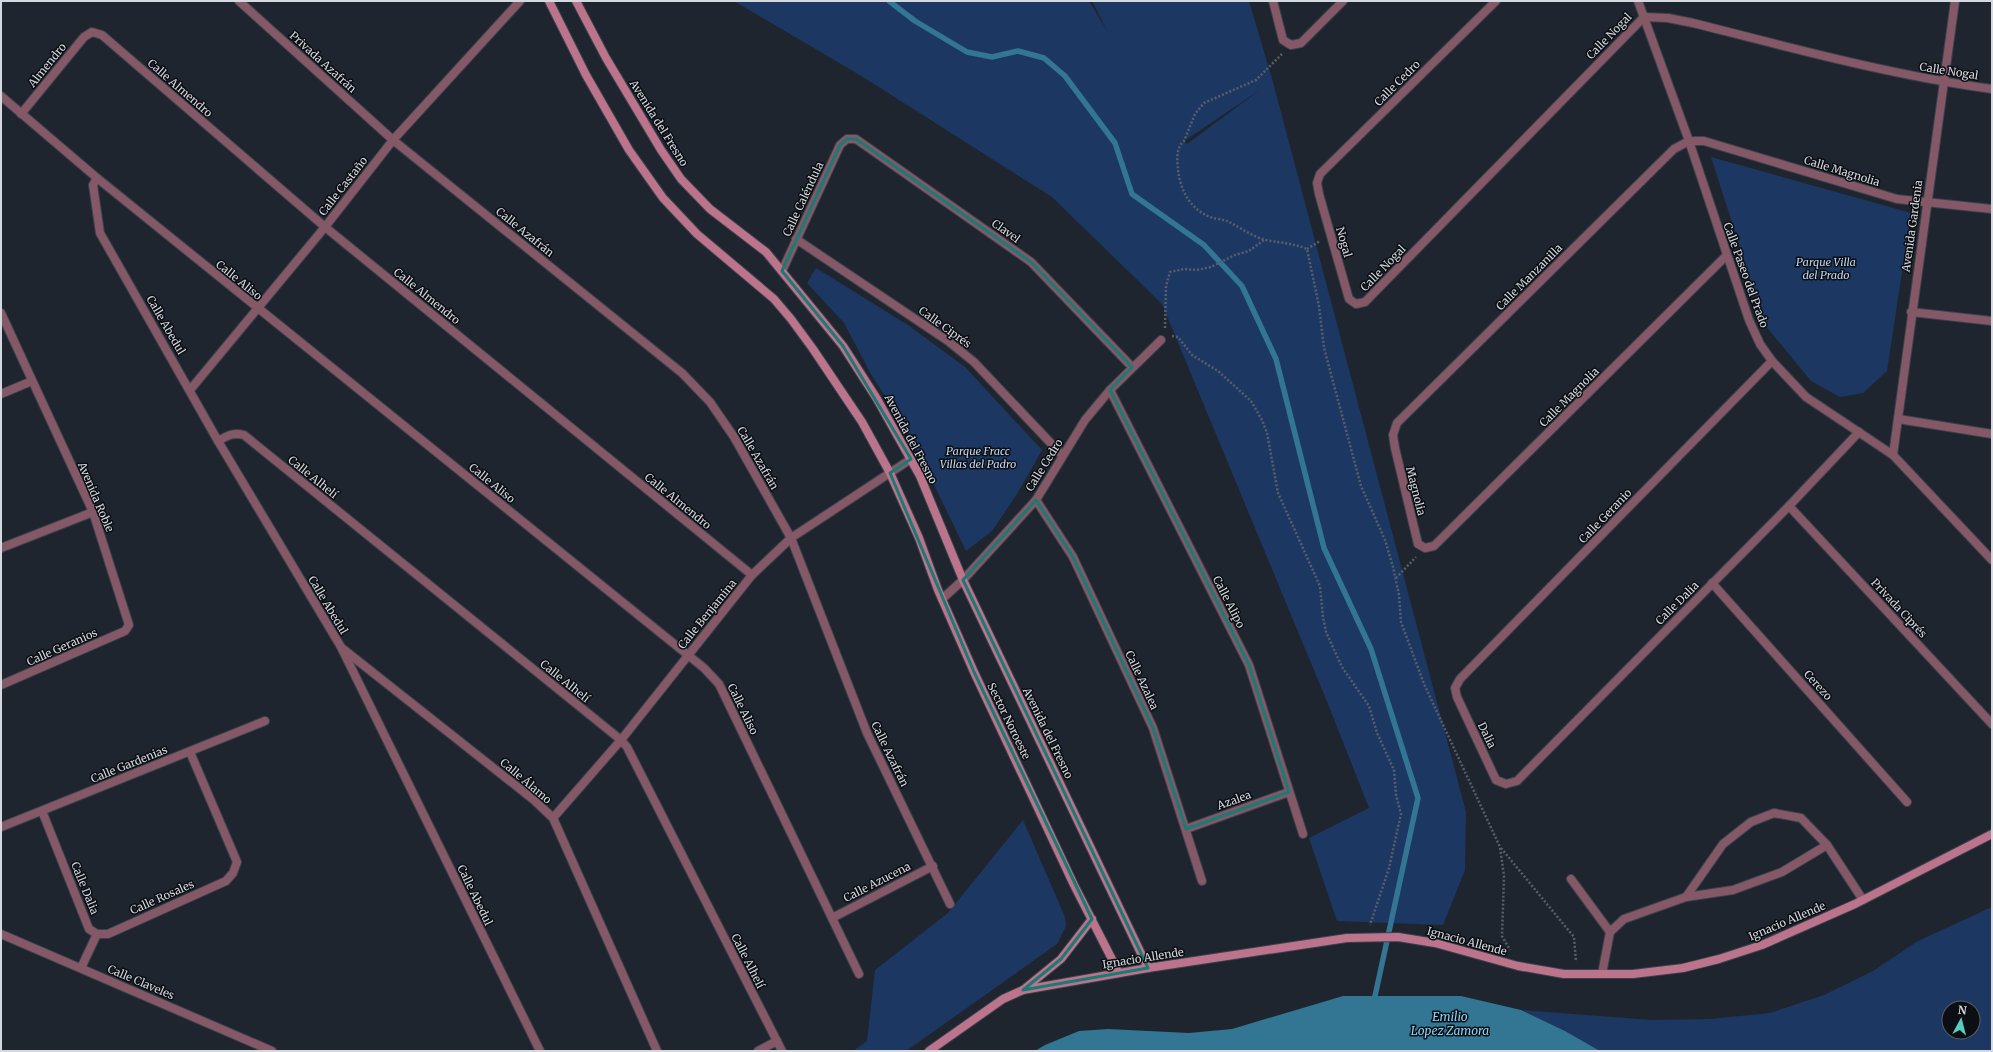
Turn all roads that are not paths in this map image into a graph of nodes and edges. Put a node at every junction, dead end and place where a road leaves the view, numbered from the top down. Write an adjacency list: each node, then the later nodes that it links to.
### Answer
1 (238, 1): 17 (street, Privada Azafrán)
2 (520, 1): 17 (street, Calle Castaño)
3 (549, 1): 47 (street)
4 (576, 1): 26 (street, Avenida del Fresno)
5 (1273, 1): 6 (street)
6 (1343, 1)
7 (1496, 1): 20 (street, Calle Cedro)
8 (1638, 1): 10 (street, Calle Paseo del Prado)
9 (1954, 1): 12 (street, Avenida Gardenia)
10 (1644, 17): 12 (street, Calle Nogal); 18 (street, Calle Paseo del Prado); 27 (street, Calle Nogal)
11 (92, 32): 15 (street, Almendro); 23 (street, Calle Almendro)
12 (1945, 82): 13 (street, Calle Nogal); 21 (street, Avenida Gardenia)
13 (1992, 89)
14 (1, 96): 15 (street, Calle Aliso)
15 (21, 114): 19 (street, Calle Aliso)
16 (847, 139): 24 (street, Calle Caléndula); 34 (street, Clavel)
17 (393, 140): 23 (street, Calle Castaño); 51 (street, Calle Azafrán)
18 (1689, 141): 21 (street, Calle Magnolia); 25 (street, Calle Paseo del Prado); 42 (street, Calle Manzanilla)
19 (97, 178): 28 (street, Calle Aliso); 36 (street, Calle Abedul)
20 (1317, 183): 27 (street, Nogal)
21 (1927, 202): 22 (street, Calle Magnolia); 29 (street, Avenida Gardenia)
22 (1992, 209)
23 (325, 227): 28 (street, Calle Castaño); 55 (street, Calle Almendro)
24 (796, 239): 26 (street, Calle Caléndula); 44 (street, Calle Ciprés)
25 (1726, 256): 33 (street, Calle Paseo del Prado); 53 (street, Calle Magnolia)
26 (782, 271): 46 (street, Avenida del Fresno)
27 (1356, 304)
28 (258, 309): 36 (street, Calle Castaño); 61 (street, Calle Aliso)
29 (1911, 312): 31 (street); 39 (street, Avenida Gardenia)
30 (1, 313): 35 (street, Avenida Roble)
31 (1992, 321)
32 (1161, 340): 34 (street, Calle Cedro)
33 (1772, 361): 40 (street, Calle Paseo del Prado); 63 (street, Calle Geranio)
34 (1132, 367): 37 (street, Calle Cedro)
35 (32, 381): 38 (street); 50 (street, Avenida Roble)
36 (190, 390): 43 (street, Calle Abedul)
37 (1110, 390): 44 (street, Calle Cedro); 69 (street, Calle Alipo)
38 (1, 394)
39 (1898, 419): 41 (street); 45 (street, Avenida Gardenia)
40 (1859, 432): 45 (street, Calle Paseo del Prado); 49 (street, Calle Dalia)
41 (1992, 434)
42 (1393, 435): 53 (street, Magnolia)
43 (218, 441): 60 (street, Calle Abedul); 66 (street, Calle Alhelí)
44 (1062, 455): 48 (street, Calle Cedro)
45 (1893, 455): 54 (street, Calle Paseo del Prado)
46 (911, 459): 47 (street, Calle Benjamina); 56 (street, Avenida del Fresno)
47 (890, 473): 51 (street, Calle Benjamina); 58 (street, Sector Noroeste)
48 (1036, 500): 56 (street, Calle Cedro); 74 (street, Calle Azalea)
49 (1789, 506): 57 (street, Calle Dalia); 65 (street, Privada Ciprés)
50 (93, 512): 52 (street); 59 (street, Avenida Roble)
51 (791, 538): 55 (street, Calle Benjamina); 78 (street, Calle Azafrán)
52 (1, 548)
53 (1425, 548)
54 (1992, 560)
55 (752, 575): 61 (street, Calle Benjamina)
56 (963, 580): 58 (street, Calle Cedro); 90 (street, Avenida del Fresno)
57 (1712, 583): 68 (street, Calle Dalia); 70 (street, Cerezo)
58 (942, 599): 85 (street, Sector Noroeste)
59 (129, 625): 62 (street, Calle Geranios)
60 (341, 647): 72 (street, Calle Álamo); 97 (street, Calle Abedul)
61 (688, 656): 66 (street, Calle Benjamina); 84 (street, Calle Aliso)
62 (1, 685)
63 (1455, 688): 68 (street, Dalia)
64 (265, 721): 67 (street, Calle Gardenias)
65 (1992, 724)
66 (621, 740): 72 (street, Calle Benjamina); 95 (street, Calle Alhelí)
67 (190, 752): 71 (street, Calle Gardenias); 88 (street, Calle Rosales)
68 (1506, 784)
69 (1290, 792): 74 (street, Azalea); 75 (street, Calle Alipo)
70 (1907, 802)
71 (42, 811): 73 (street, Calle Gardenias); 88 (street, Calle Dalia)
72 (553, 818): 98 (street, Calle Álamo)
73 (1, 827)
74 (1186, 829): 80 (street, Calle Azalea)
75 (1303, 834)
76 (1992, 834): 82 (street, Ignacio Allende)
77 (1827, 845): 81 (street); 81 (street); 82 (street)
78 (933, 866): 83 (street, Calle Azafrán); 84 (street, Calle Azucena)
79 (1571, 880): 86 (street)
80 (1202, 881)
81 (1686, 897): 86 (street)
82 (1863, 900): 93 (street, Ignacio Allende)
83 (950, 904)
84 (832, 918): 92 (street, Calle Aliso)
85 (1092, 919): 91 (street, Sector Noroeste); 94 (street)
86 (1610, 932): 93 (street)
87 (1, 934): 89 (street, Calle Claveles)
88 (97, 934): 89 (street)
89 (81, 968): 96 (street, Calle Claveles)
90 (1148, 968): 91 (street, Ignacio Allende); 93 (street, Ignacio Allende)
91 (1119, 973): 94 (street, Ignacio Allende)
92 (859, 974)
93 (1602, 974)
94 (1023, 990): 101 (street, Ignacio Allende)
95 (777, 1041): 99 (street); 100 (street, Calle Alhelí)
96 (272, 1051)
97 (540, 1051)
98 (657, 1051)
99 (758, 1051)
100 (782, 1051)
101 (929, 1051)

